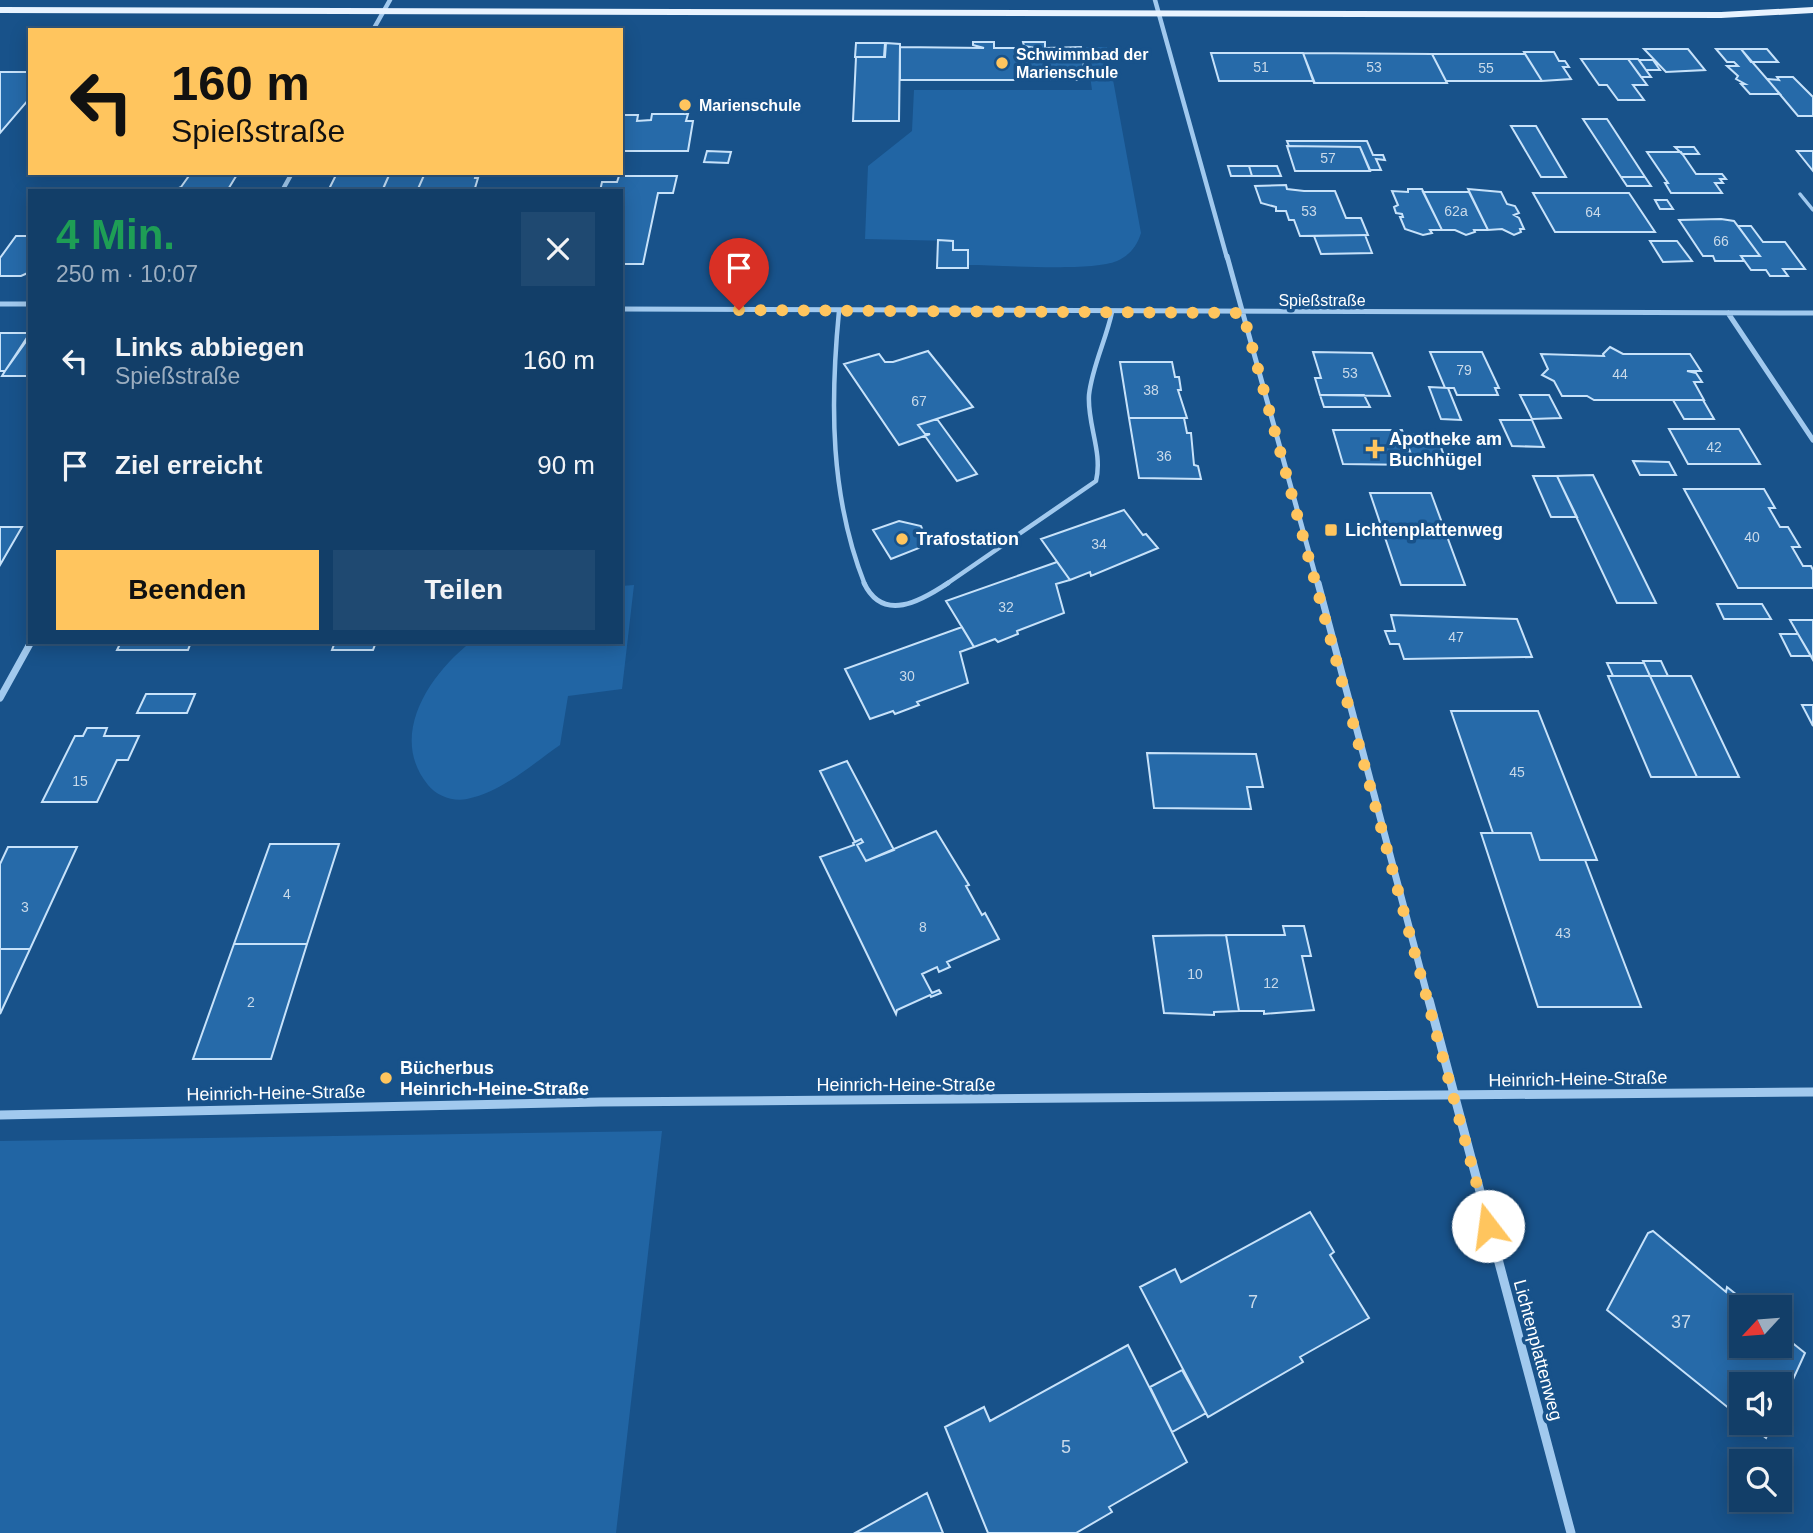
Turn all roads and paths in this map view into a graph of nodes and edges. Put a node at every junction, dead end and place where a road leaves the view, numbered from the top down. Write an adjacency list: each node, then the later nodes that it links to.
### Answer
1 (390, 0): 5 (street)
2 (1155, 0): 6 (street, Lichtenplattenweg)
3 (1813, 9): 7 (main road)
4 (0, 10): 5 (main road)
5 (384, 11): 6 (main road); 9 (street)
6 (1158, 14): 7 (main road); 17 (street, Lichtenplattenweg)
7 (1721, 15): 8 (main road)
8 (1813, 21)
9 (374, 28)
10 (1800, 194): 11 (lane)
11 (1813, 209)
12 (0, 304): 13 (street)
13 (28, 304)
14 (623, 309): 15 (street, Spießstraße)
15 (839, 311): 16 (street, Spießstraße); 16 (lane)
16 (1112, 312): 17 (street, Spießstraße)
17 (1243, 313): 18 (street, Spießstraße); 24 (street, Lichtenplattenweg)
18 (1728, 313): 19 (street, Spießstraße); 20 (street)
19 (1813, 313)
20 (1813, 440)
21 (30, 644): 22 (street)
22 (0, 698)
23 (1813, 1091): 24 (street, Heinrich-Heine-Straße)
24 (1453, 1097): 25 (street, Heinrich-Heine-Straße); 26 (street, Lichtenplattenweg)
25 (0, 1115)
26 (1571, 1533)

